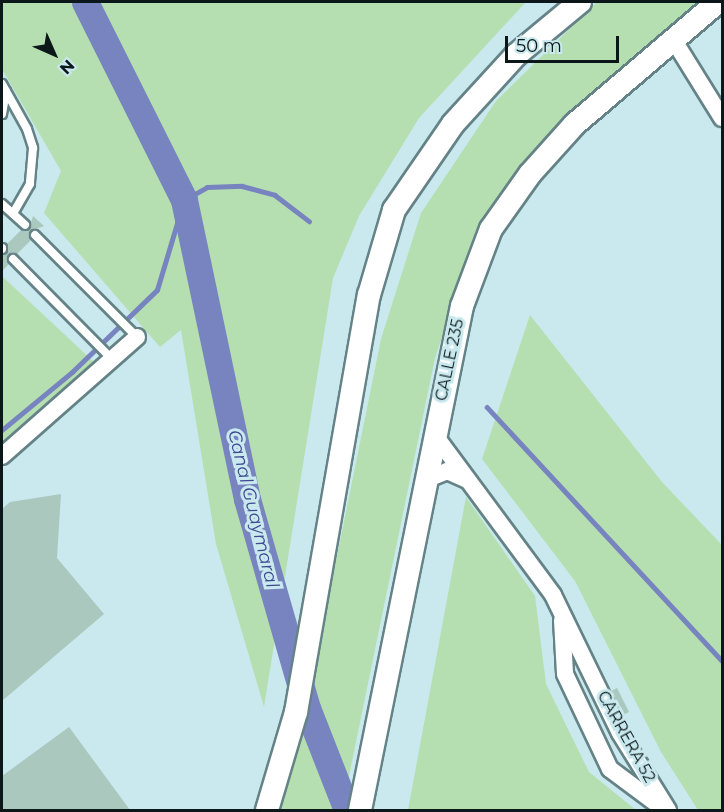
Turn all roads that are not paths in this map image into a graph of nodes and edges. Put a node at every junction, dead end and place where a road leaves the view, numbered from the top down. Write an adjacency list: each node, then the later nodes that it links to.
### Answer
1 (580, 2): 21 (main road)
2 (718, 2): 3 (main road, CALLE 235)
3 (673, 39): 6 (street); 14 (main road, CALLE 235)
4 (4, 87): 5 (lane); 8 (lane)
5 (2, 114)
6 (723, 118)
7 (2, 204): 8 (lane)
8 (13, 213): 9 (lane)
9 (25, 225)
10 (36, 235): 12 (lane)
11 (13, 259): 13 (lane)
12 (138, 337): 13 (street)
13 (112, 359): 15 (street)
14 (434, 434): 16 (main road, CALLE 235); 17 (street, CARRERA 52)
15 (2, 456)
16 (425, 480): 17 (street); 22 (main road, CALLE 235)
17 (471, 483): 18 (street, CARRERA 52)
18 (562, 613): 19 (street, CARRERA 52); 20 (street, CARRERA 52)
19 (586, 663): 20 (street, CARRERA 52); 23 (street, CARRERA 52)
20 (565, 674): 23 (street, CARRERA 52)
21 (267, 810)
22 (360, 810)
23 (667, 810)

